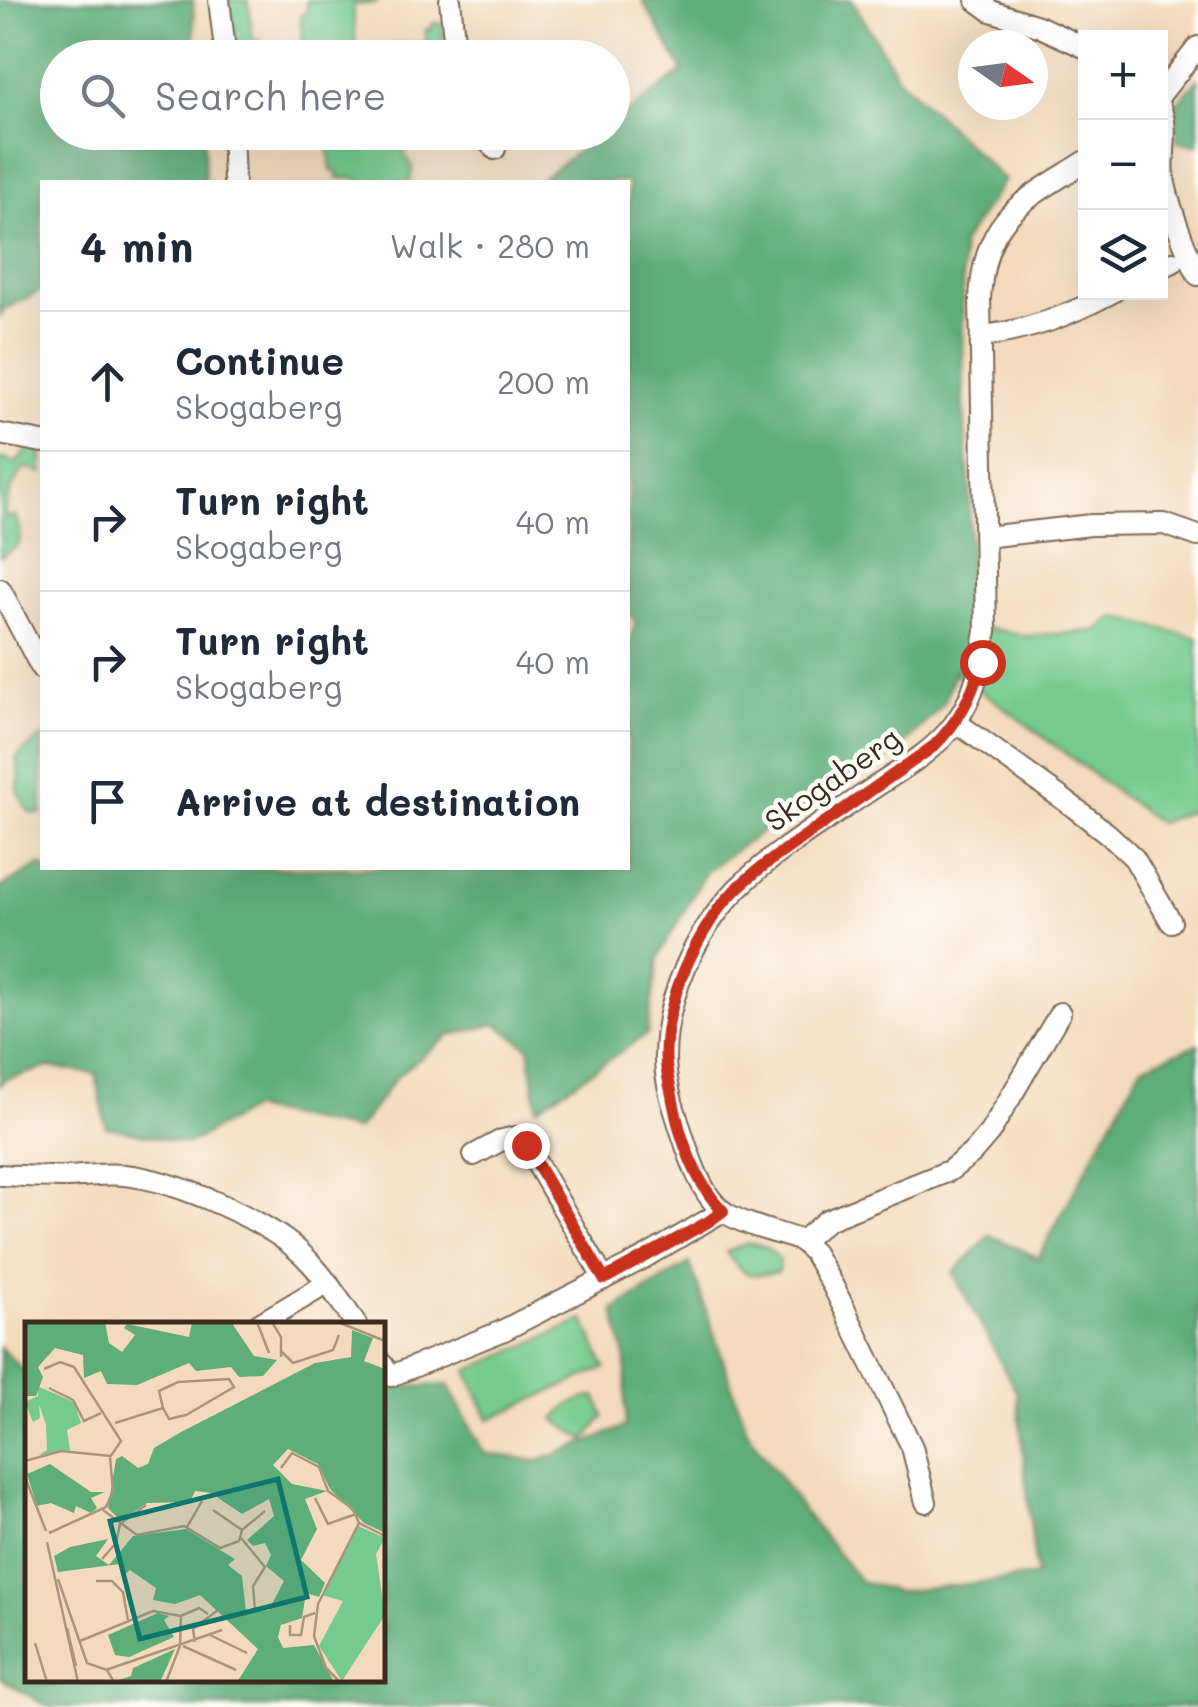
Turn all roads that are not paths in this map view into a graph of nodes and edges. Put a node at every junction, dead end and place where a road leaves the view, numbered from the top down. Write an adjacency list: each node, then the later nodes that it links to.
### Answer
1 (219, 0): 4 (street)
2 (450, 0): 5 (street)
3 (976, 0): 6 (street)
4 (224, 40)
5 (454, 40)
6 (1078, 44)
7 (1198, 47): 8 (street)
8 (1168, 85)
9 (1164, 120): 13 (street)
10 (233, 150): 12 (street)
11 (1078, 166): 15 (street, Skogaberg)
12 (234, 180)
13 (1198, 275)
14 (1098, 300): 15 (street)
15 (981, 336): 19 (street, Skogaberg)
16 (0, 434): 17 (street)
17 (40, 442)
18 (1198, 536): 19 (street)
19 (985, 537): 22 (street, Skogaberg)
20 (0, 589): 21 (street)
21 (40, 665)
22 (956, 722): 23 (street); 27 (street, Skogaberg)
23 (1171, 922)
24 (1060, 1013): 28 (street)
25 (474, 1155): 29 (street)
26 (0, 1176): 30 (street)
27 (723, 1211): 28 (street); 29 (street)
28 (802, 1242): 34 (street)
29 (604, 1279): 33 (street)
30 (328, 1283): 31 (street); 32 (street)
31 (262, 1322)
32 (355, 1322)
33 (385, 1368)
34 (926, 1502)

